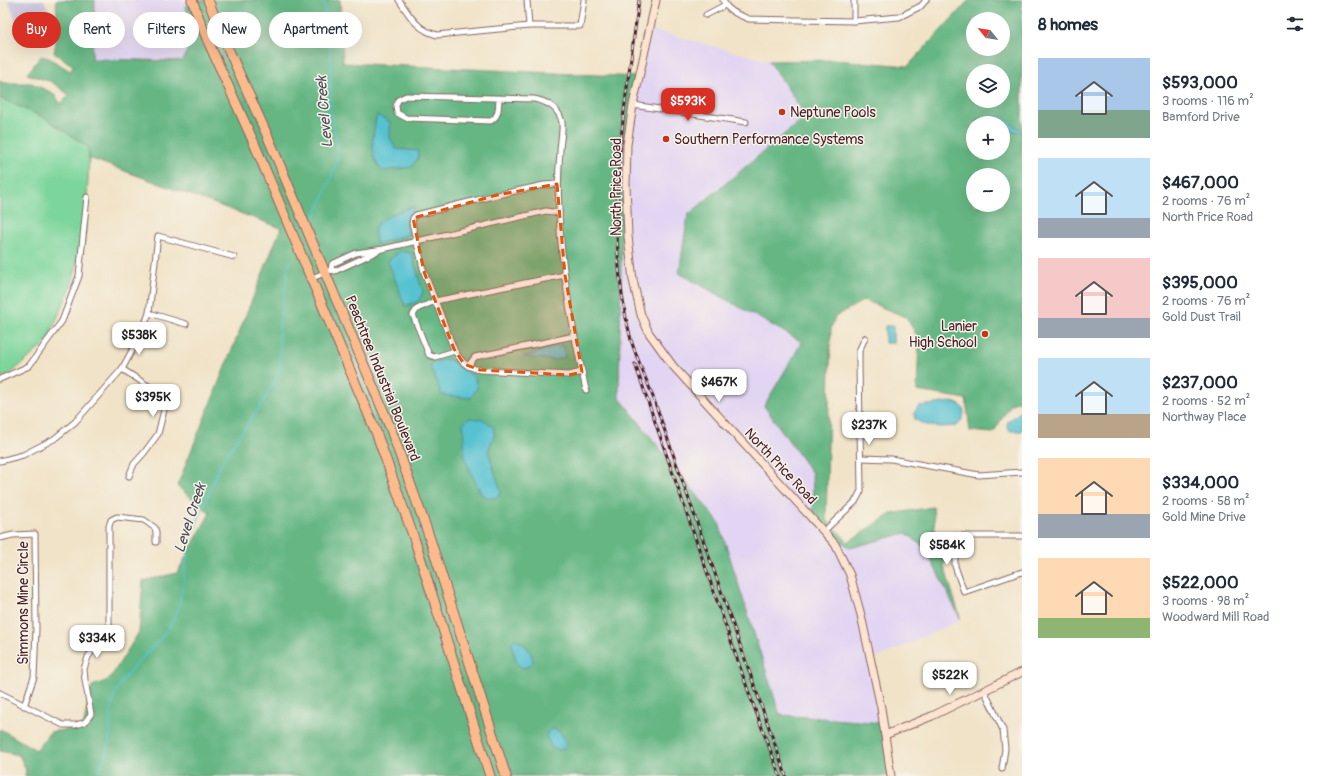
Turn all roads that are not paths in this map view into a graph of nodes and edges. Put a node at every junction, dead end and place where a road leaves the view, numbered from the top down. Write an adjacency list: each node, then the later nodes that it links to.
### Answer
1 (192, 0): 24 (highway, Peachtree Industrial Boulevard)
2 (208, 0): 22 (highway, Peachtree Industrial Boulevard)
3 (399, 0): 12 (street)
4 (527, 0): 12 (street)
5 (584, 0): 12 (street)
6 (656, 0): 14 (street, North Price Road)
7 (854, 0): 11 (street)
8 (926, 0): 11 (street)
9 (724, 2): 10 (street); 11 (street)
10 (706, 15)
11 (854, 21)
12 (529, 26)
13 (498, 98): 13 (street); 16 (street)
14 (632, 105): 15 (street); 40 (street, North Price Road)
15 (746, 122)
16 (557, 184): 18 (street); 19 (street)
17 (87, 197): 34 (street)
18 (559, 213): 19 (street); 23 (street)
19 (417, 241): 20 (street); 25 (street)
20 (382, 249): 22 (street); 22 (street)
21 (234, 257): 26 (street)
22 (328, 271): 24 (street); 52 (highway, Peachtree Industrial Boulevard)
23 (565, 275): 25 (street); 28 (street)
24 (310, 279): 51 (highway, Peachtree Industrial Boulevard)
25 (435, 301): 30 (street); 30 (street)
26 (149, 313): 27 (street); 32 (street)
27 (186, 324)
28 (574, 336): 31 (street); 33 (street)
29 (865, 338): 36 (street)
30 (455, 351): 31 (street)
31 (468, 366): 33 (street)
32 (122, 369): 37 (street); 39 (street)
33 (582, 372): 35 (street)
34 (0, 379)
35 (586, 390)
36 (861, 458): 38 (street); 40 (street)
37 (0, 461)
38 (1022, 472)
39 (129, 476)
40 (824, 531): 49 (street, North Price Road)
41 (1022, 536): 44 (street)
42 (0, 538): 48 (street, Simmons Mine Circle)
43 (156, 542): 48 (street)
44 (1022, 572)
45 (1022, 672): 46 (street)
46 (984, 690): 49 (street); 50 (street)
47 (0, 693): 48 (street)
48 (24, 706)
49 (885, 735): 53 (street, North Price Road)
50 (1002, 769)
51 (490, 776)
52 (506, 776)
53 (891, 776)

